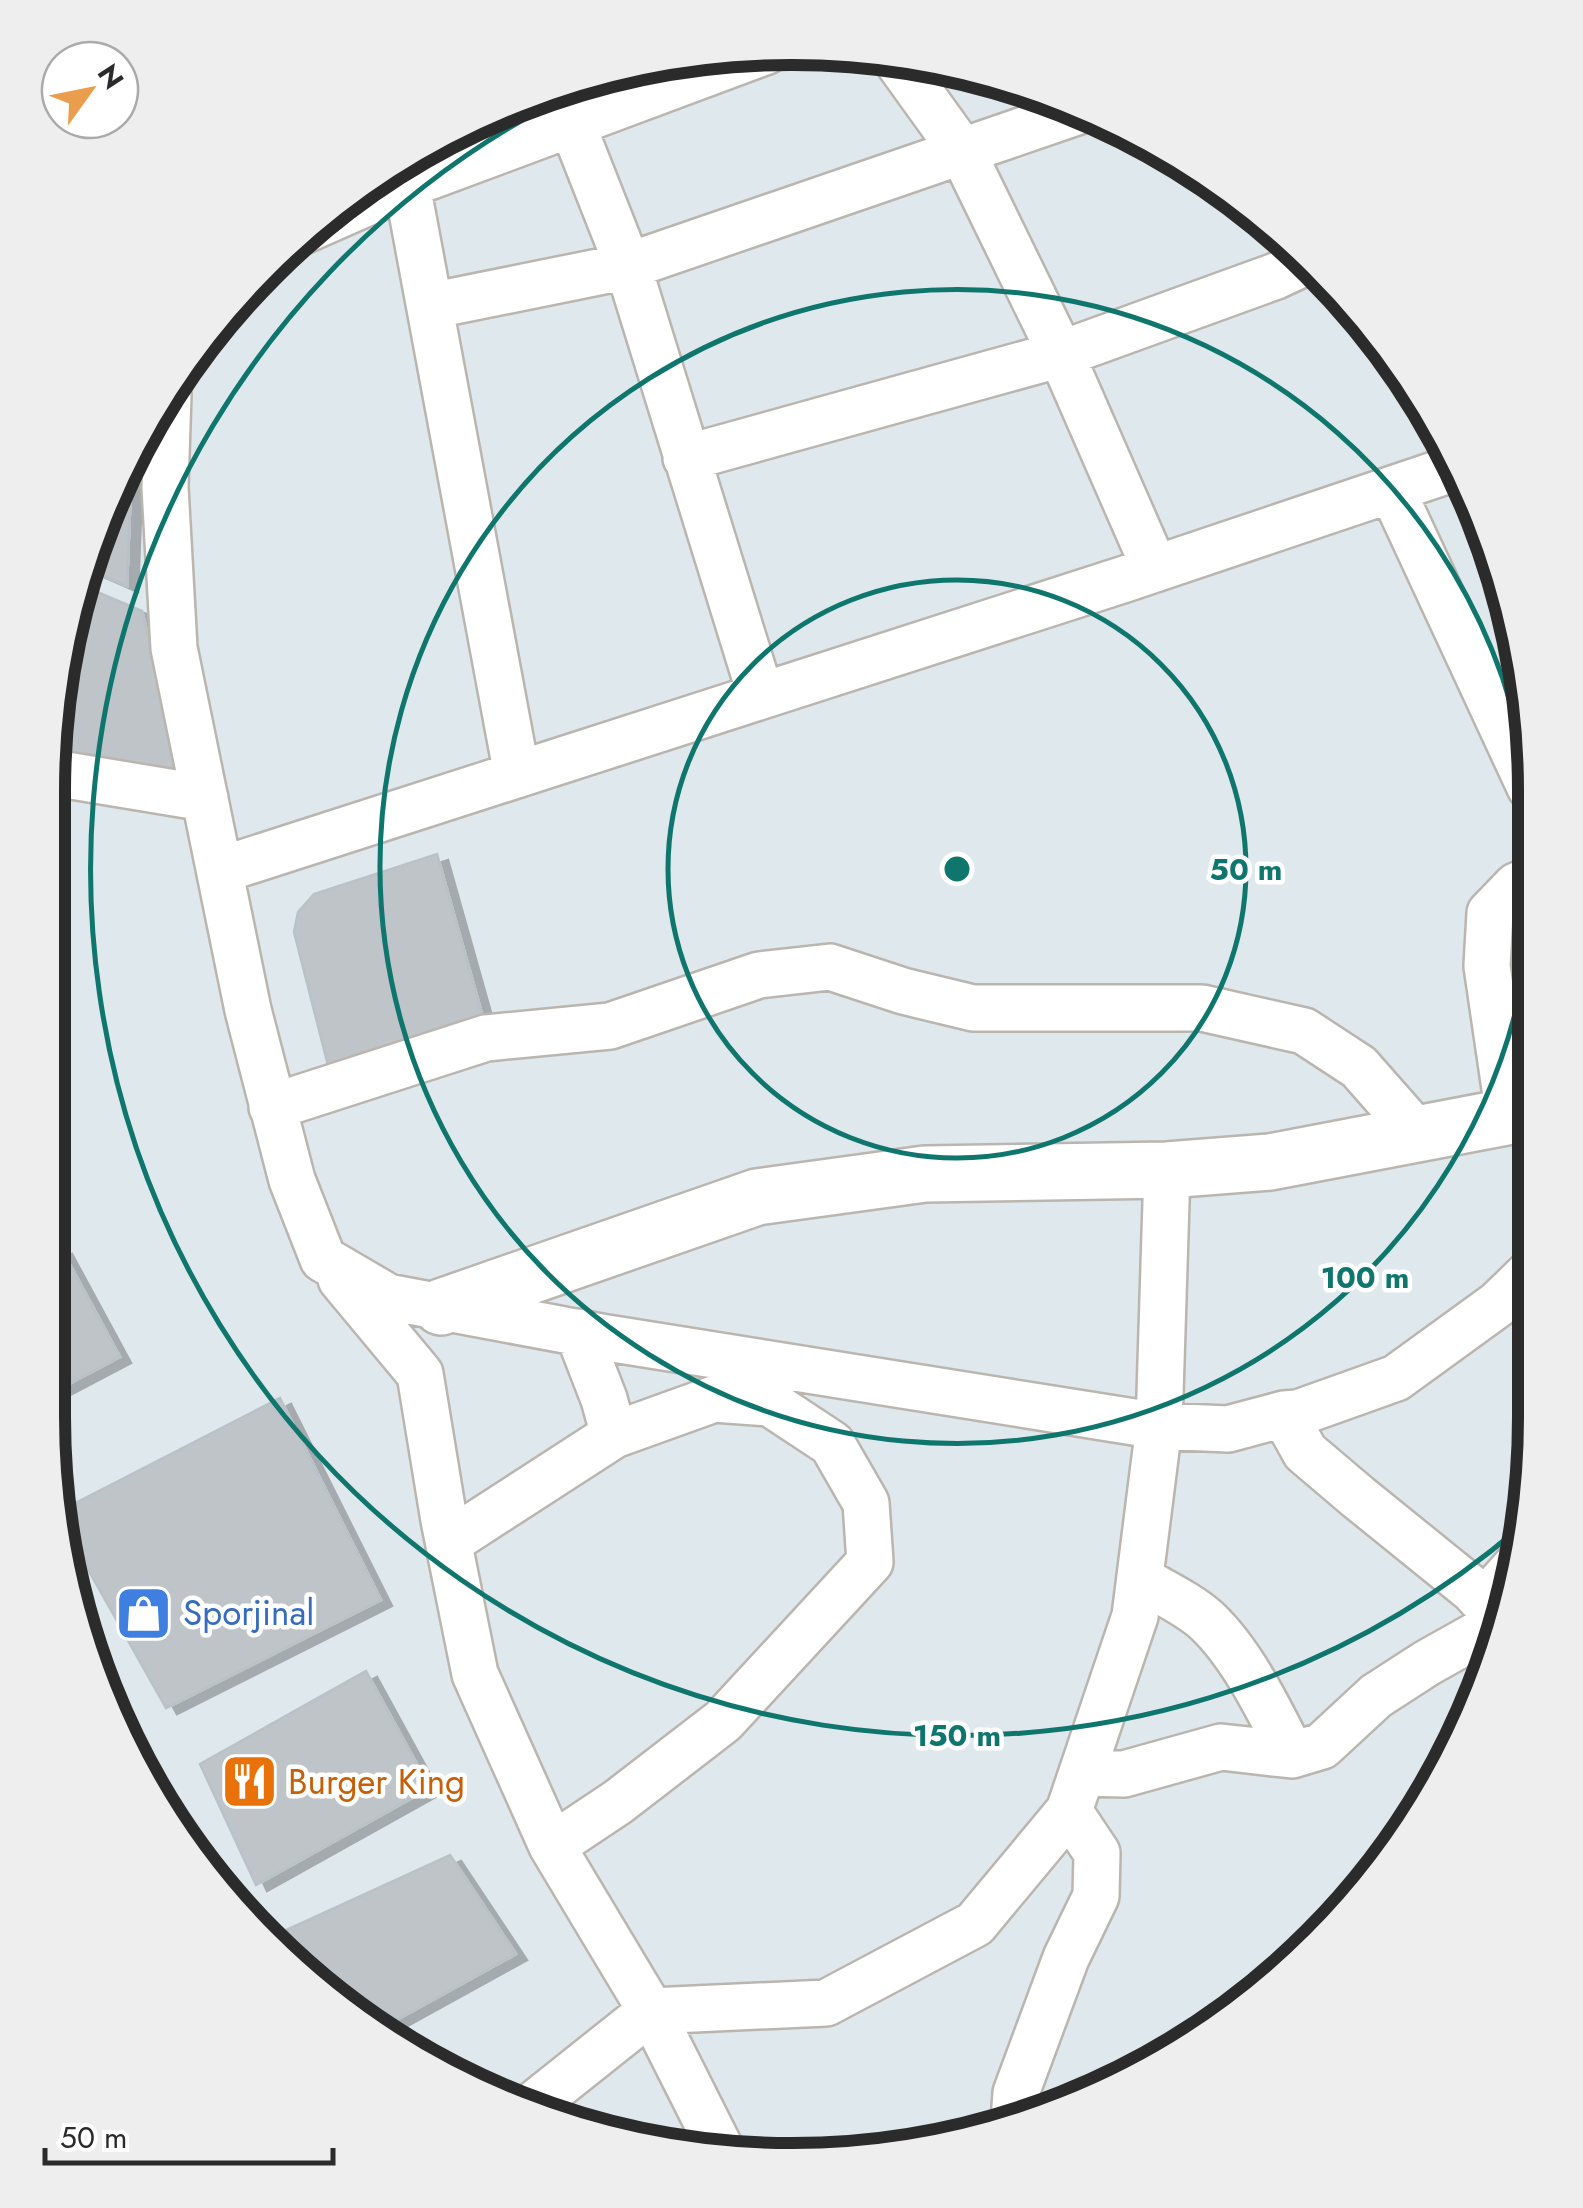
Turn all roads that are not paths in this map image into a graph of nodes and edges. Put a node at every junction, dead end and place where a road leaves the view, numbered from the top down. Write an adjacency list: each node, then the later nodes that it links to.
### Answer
1 (689, 72): 3 (street)
2 (907, 75): 5 (street)
3 (560, 106): 6 (street); 8 (street)
4 (1061, 117): 5 (street)
5 (962, 150): 8 (street); 11 (street)
6 (407, 185): 7 (street); 10 (street)
7 (365, 204)
8 (628, 266): 10 (street); 13 (street)
9 (1294, 267): 11 (street)
10 (430, 306): 20 (street)
11 (1061, 354): 13 (street); 16 (street)
12 (163, 426): 21 (street)
13 (686, 458): 17 (street)
14 (1444, 472): 15 (street)
15 (1392, 490): 16 (street); 18 (street)
16 (1156, 569): 17 (street)
17 (760, 696): 20 (street)
18 (1517, 759)
19 (66, 775): 21 (street)
20 (517, 775): 22 (street)
21 (205, 798): 22 (street)
22 (221, 870): 25 (street)
23 (1518, 885): 24 (street)
24 (1518, 1105)
25 (272, 1107): 27 (street); 29 (street)
26 (1518, 1114): 27 (street)
27 (1418, 1134): 28 (street)
28 (1167, 1170): 31 (street); 34 (street)
29 (323, 1258): 31 (street); 36 (street)
30 (1518, 1285): 33 (street)
31 (441, 1307): 32 (street)
32 (578, 1332): 34 (street); 35 (street)
33 (1284, 1414): 34 (street); 38 (street)
34 (1159, 1426): 37 (street)
35 (614, 1434): 36 (street); 42 (street)
36 (444, 1520): 42 (street)
37 (1140, 1578): 40 (street); 41 (street)
38 (1491, 1610)
39 (1488, 1622): 40 (street)
40 (1292, 1755): 41 (street)
41 (1075, 1792): 43 (street); 45 (street)
42 (552, 1846): 43 (street)
43 (651, 2011): 44 (street); 46 (street)
44 (542, 2098)
45 (1015, 2107)
46 (714, 2138)

